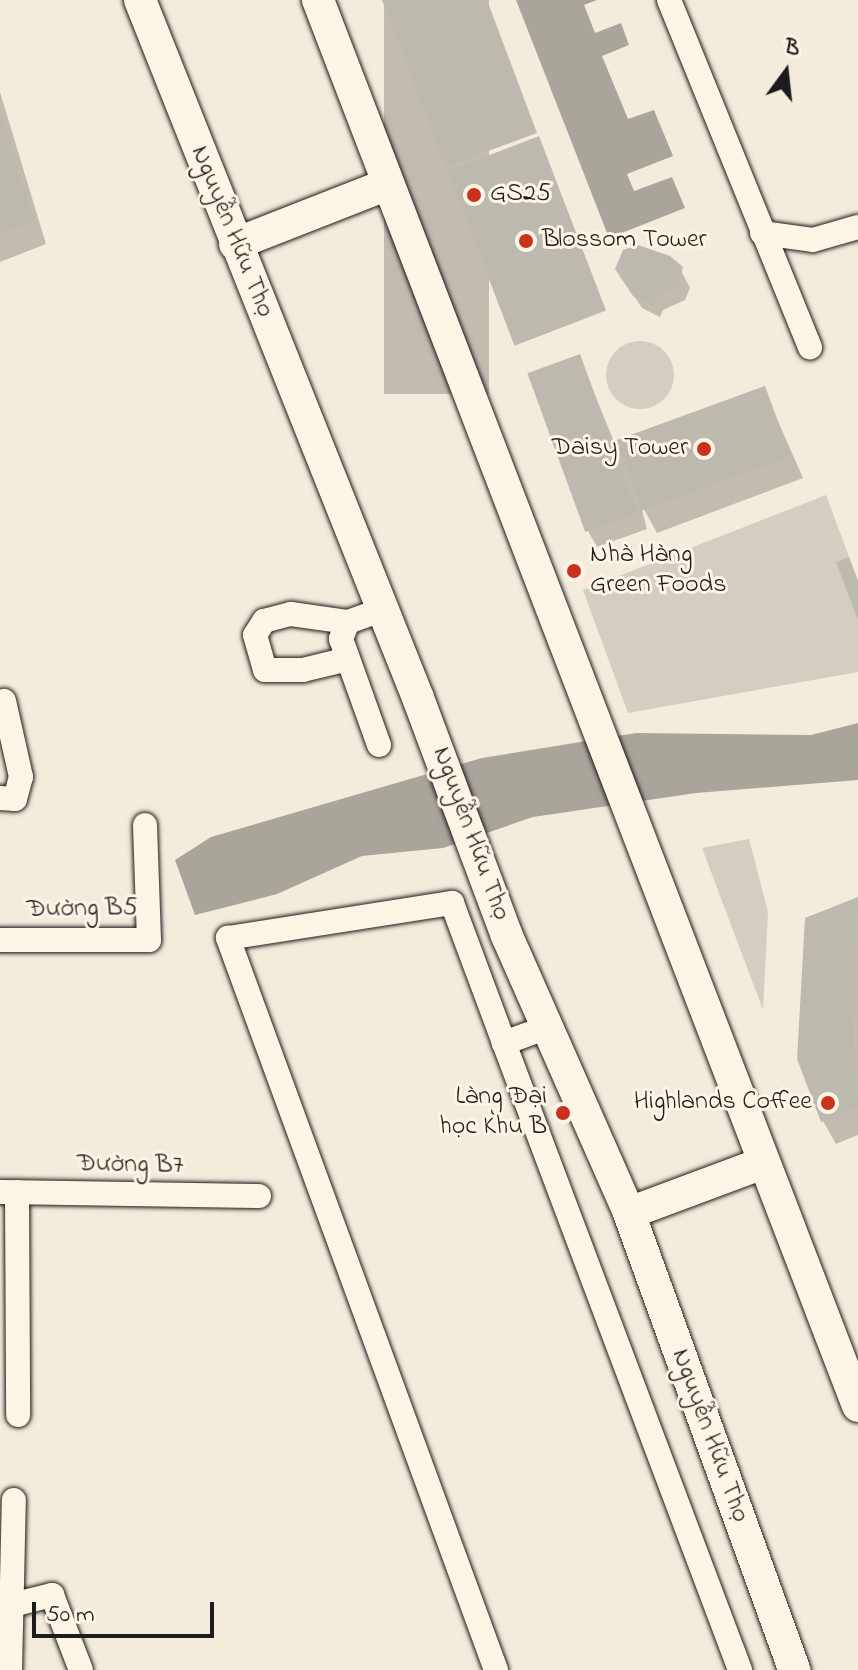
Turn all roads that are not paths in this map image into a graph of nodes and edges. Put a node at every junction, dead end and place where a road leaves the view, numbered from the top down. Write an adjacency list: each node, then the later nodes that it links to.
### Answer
1 (140, 0): 7 (main road, Nguyễn Hữu Thọ)
2 (318, 0): 4 (main road)
3 (669, 0): 6 (street)
4 (388, 184): 7 (main road); 19 (main road)
5 (858, 227): 6 (street)
6 (762, 233): 8 (street)
7 (235, 244): 9 (main road, Nguyễn Hữu Thọ)
8 (810, 348)
9 (383, 609): 10 (street); 17 (main road, Nguyễn Hữu Thọ)
10 (348, 622): 11 (street); 11 (street)
11 (344, 660): 13 (street)
12 (4, 701): 14 (street)
13 (379, 745)
14 (0, 798)
15 (145, 825): 16 (street, Đường B5)
16 (0, 940)
17 (545, 1028): 18 (street); 22 (main road, Nguyễn Hữu Thọ)
18 (504, 1043): 29 (street); 30 (street)
19 (761, 1164): 22 (main road); 23 (main road)
20 (8, 1192): 21 (street, Đường B7); 24 (street)
21 (259, 1196)
22 (629, 1213): 31 (main road, Nguyễn Hữu Thọ)
23 (858, 1406)
24 (18, 1415)
25 (14, 1500): 26 (street)
26 (6, 1609): 27 (street); 28 (street)
27 (10, 1670)
28 (81, 1670)
29 (496, 1670)
30 (740, 1670)
31 (794, 1670)

